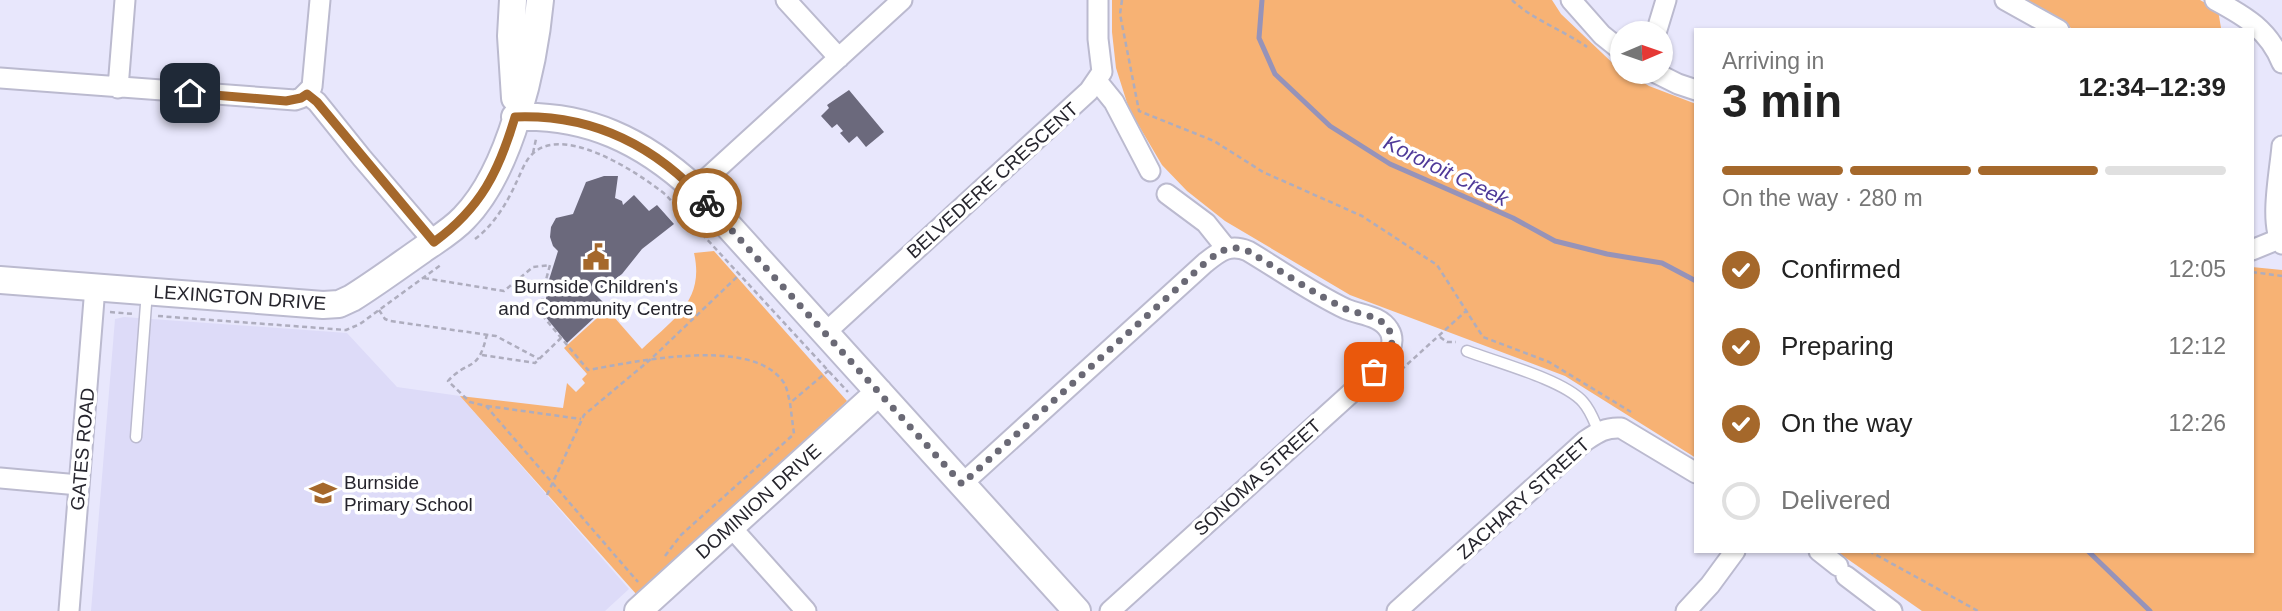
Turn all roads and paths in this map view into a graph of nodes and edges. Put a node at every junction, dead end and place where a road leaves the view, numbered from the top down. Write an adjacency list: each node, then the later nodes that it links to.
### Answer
1 (125, 0): 25 (street)
2 (320, 0): 27 (street)
3 (513, 0): 28 (street, LEXINGTON DRIVE)
4 (540, 0): 28 (street, LEXINGTON DRIVE)
5 (786, 0): 20 (street)
6 (902, 0): 20 (street)
7 (1098, 0): 24 (street)
8 (1122, 0): 46 (path)
9 (1512, 0): 19 (path)
10 (1570, 0): 18 (street)
11 (1666, 0): 15 (street)
12 (2005, 0): 16 (street)
13 (2215, 0): 14 (street)
14 (2237, 11): 17 (street); 21 (street)
15 (1660, 21)
16 (2055, 28)
17 (2229, 28)
18 (1610, 41)
19 (1588, 47)
20 (839, 58): 31 (street)
21 (2282, 63)
22 (0, 78): 25 (street)
23 (1673, 80): 26 (street)
24 (1097, 81): 30 (street); 47 (street, BELVEDERE CRESCENT)
25 (118, 88): 27 (street)
26 (1694, 89)
27 (307, 94): 37 (street)
28 (515, 117): 31 (street); 37 (street, LEXINGTON DRIVE)
29 (2282, 146): 34 (street)
30 (1150, 171)
31 (695, 189): 47 (street)
32 (1167, 194): 35 (street)
33 (474, 240): 39 (path)
34 (2280, 242): 36 (street)
35 (1226, 248): 67 (street); 80 (street, SONOMA STREET)
36 (2254, 249)
37 (439, 252): 41 (path); 44 (street, LEXINGTON DRIVE)
38 (2254, 272): 40 (path)
39 (740, 274): 54 (path); 55 (path)
40 (2282, 276)
41 (424, 278): 45 (path); 50 (path)
42 (0, 279): 43 (street, LEXINGTON DRIVE)
43 (94, 299): 44 (street, LEXINGTON DRIVE); 44 (path); 68 (street, GATES ROAD)
44 (146, 303): 45 (path); 63 (lane)
45 (378, 309): 48 (path)
46 (1466, 311): 49 (path); 60 (path)
47 (825, 333): 55 (street)
48 (487, 334): 52 (path); 53 (path)
49 (1438, 336): 51 (path); 56 (path)
50 (561, 338): 53 (path); 54 (path)
51 (1466, 351): 62 (lane)
52 (482, 355): 53 (path); 59 (path)
53 (539, 359)
54 (651, 359): 58 (path); 61 (path)
55 (836, 363): 57 (street); 57 (path); 58 (path)
56 (1399, 372)
57 (870, 399): 67 (street); 70 (street, DOMINION DRIVE)
58 (790, 404): 74 (path)
59 (486, 406): 61 (path); 66 (path)
60 (1641, 418)
61 (580, 419): 66 (path)
62 (1599, 432): 64 (street, ZACHARY STREET); 81 (street, ZACHARY STREET)
63 (136, 437)
64 (1694, 472)
65 (0, 478): 68 (street)
66 (553, 484): 69 (path); 75 (path)
67 (962, 484): 79 (street)
68 (79, 485): 76 (street, GATES ROAD)
69 (547, 495)
70 (730, 526): 77 (street, DOMINION DRIVE); 78 (street)
71 (1734, 553): 82 (street)
72 (1821, 553): 83 (street)
73 (1873, 553): 84 (path)
74 (659, 564)
75 (640, 584)
76 (69, 611)
77 (638, 611)
78 (806, 611)
79 (1077, 611)
80 (1110, 611)
81 (1397, 611)
82 (1686, 611)
83 (1892, 611)
84 (1978, 611)

